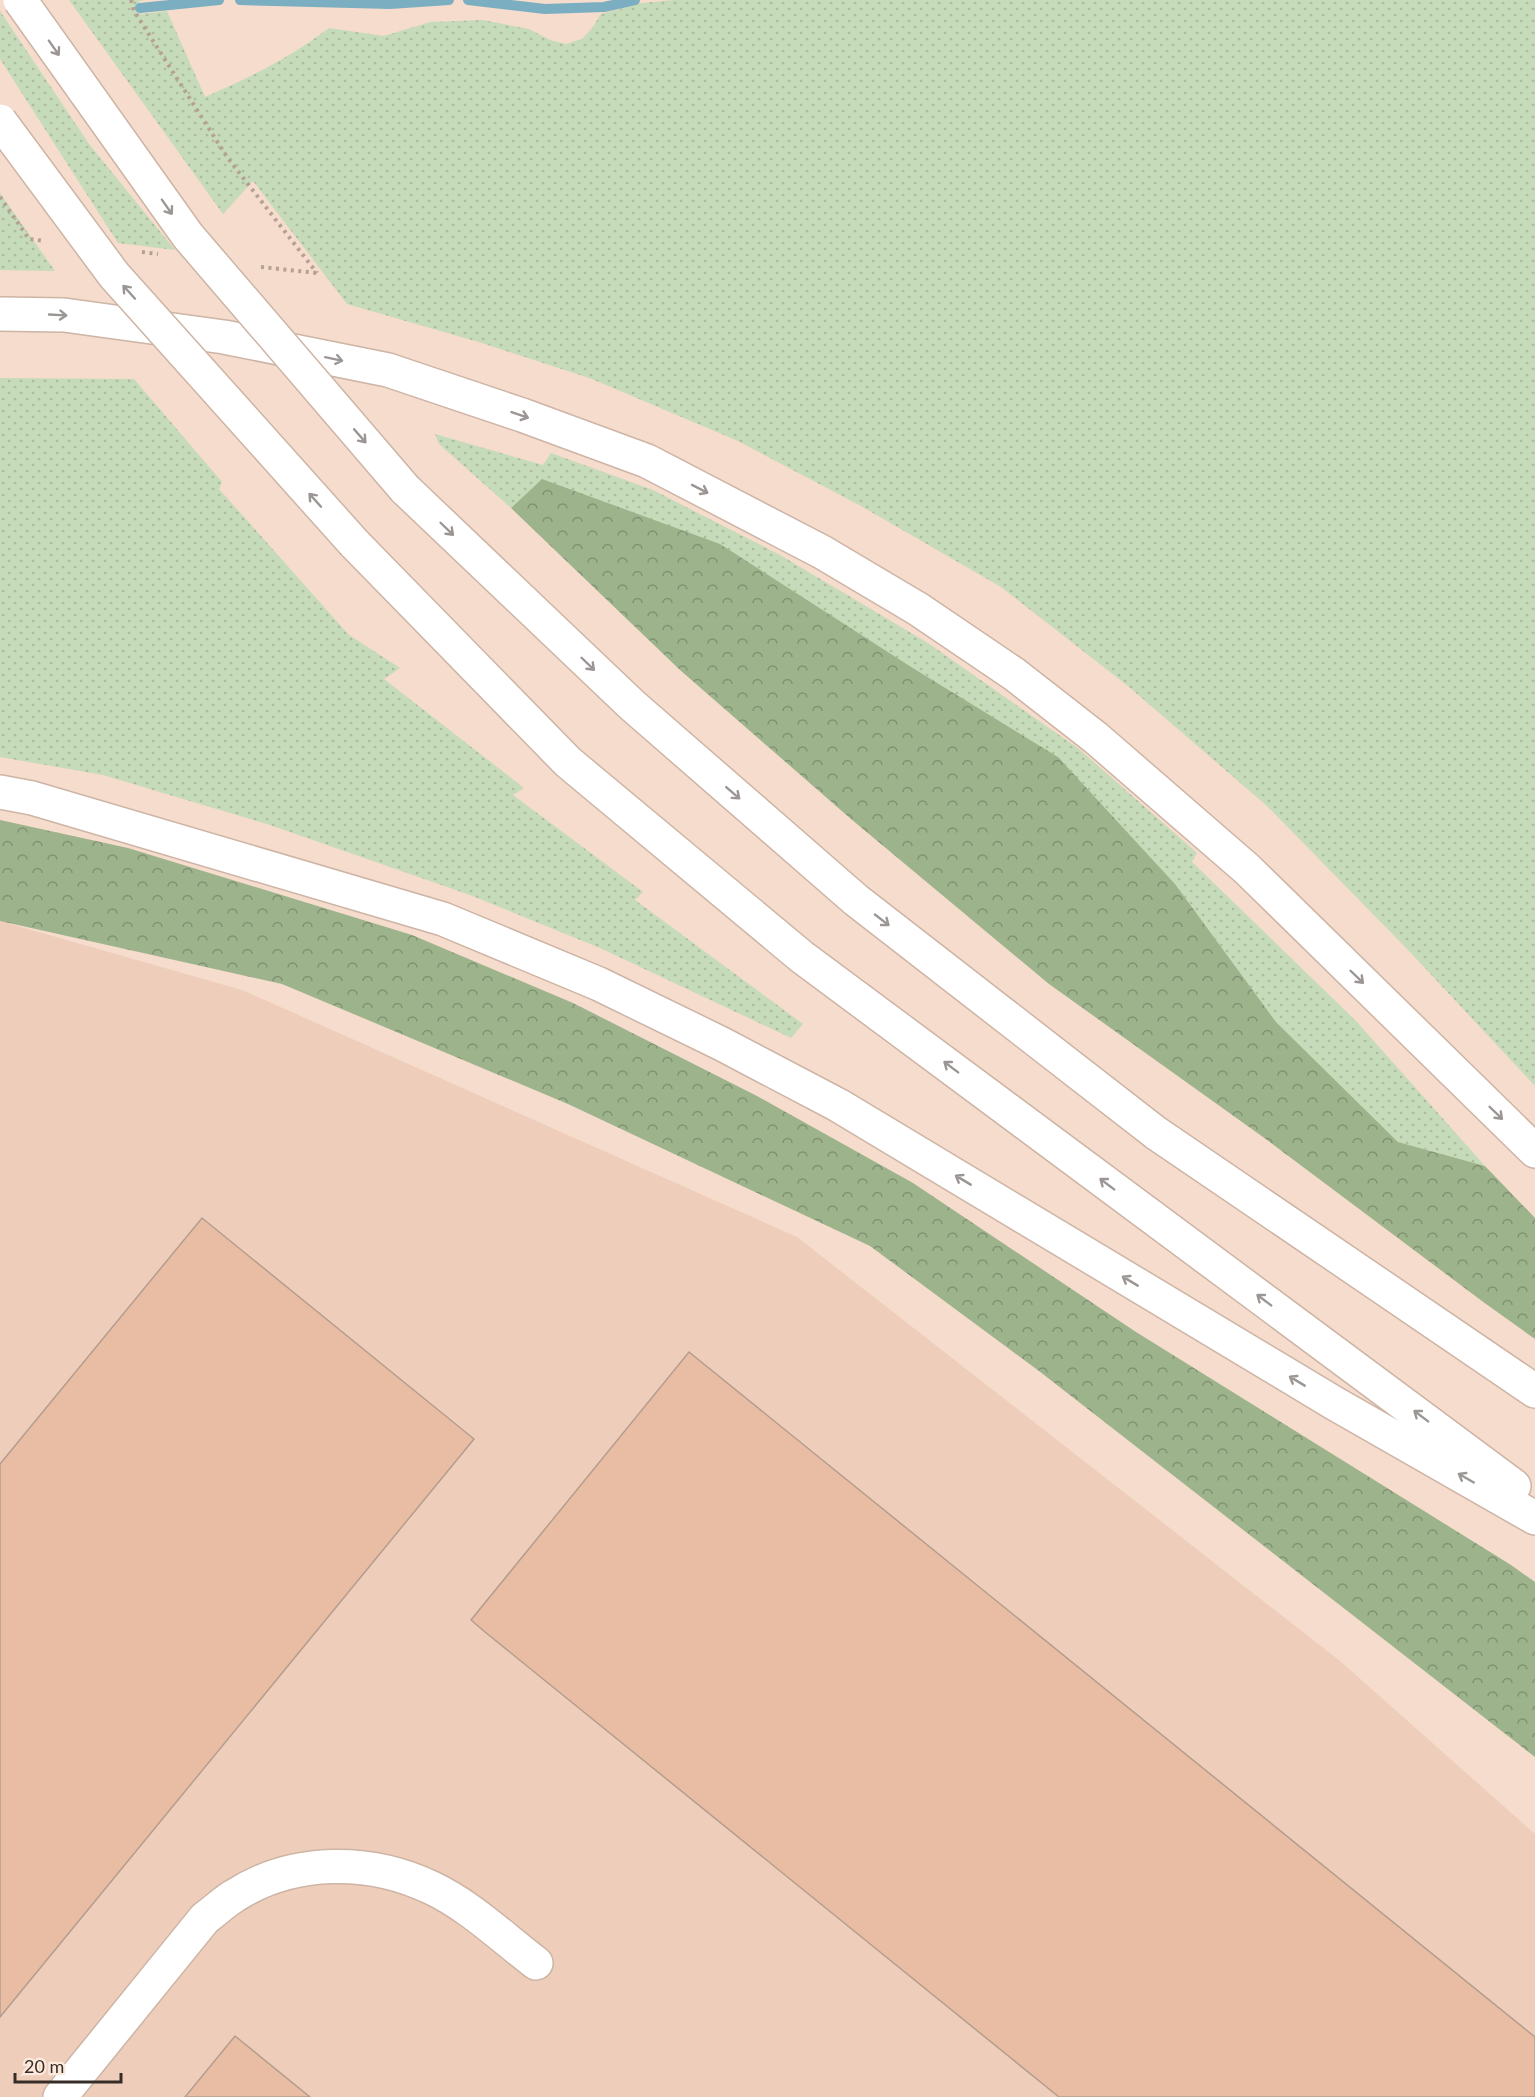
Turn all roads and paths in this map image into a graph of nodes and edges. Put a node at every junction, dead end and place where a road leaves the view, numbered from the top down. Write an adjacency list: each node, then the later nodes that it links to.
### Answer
1 (20, 0): 10 (main road, one-way to 10, bridge)
2 (131, 0): 6 (path)
3 (0, 121): 11 (main road, one-way to 3, bridge)
4 (0, 197): 5 (path)
5 (29, 239)
6 (317, 273)
7 (0, 314): 9 (main road, one-way to 9)
8 (0, 792): 12 (main road, one-way to 8)
9 (1535, 1151)
10 (1535, 1391)
11 (1535, 1501)
12 (1535, 1518)
13 (536, 1963): 14 (main road)
14 (60, 2097)

